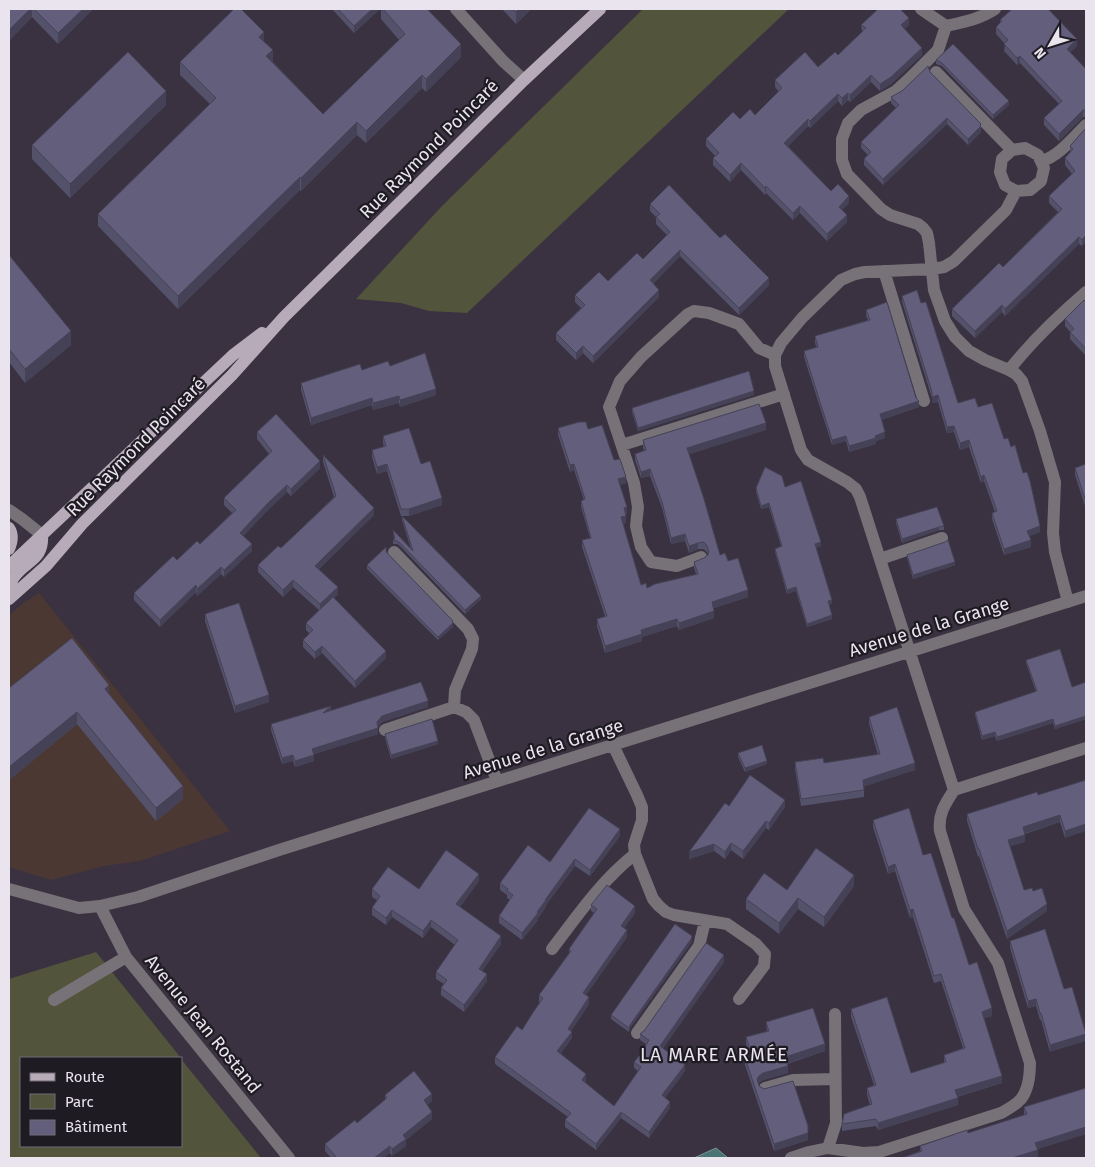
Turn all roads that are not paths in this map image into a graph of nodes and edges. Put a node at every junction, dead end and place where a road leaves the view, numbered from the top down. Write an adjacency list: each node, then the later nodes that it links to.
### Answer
1 (456, 9): 7 (street)
2 (600, 9): 7 (main road, Rue Raymond Poincaré)
3 (921, 9): 5 (street)
4 (995, 9): 5 (street)
5 (946, 26): 12 (street)
6 (936, 72): 9 (street)
7 (524, 80): 15 (main road, Rue Raymond Poincaré)
8 (1086, 126): 10 (street)
9 (1012, 150): 10 (street); 11 (street)
10 (1041, 161): 11 (street)
11 (1016, 191): 12 (street)
12 (932, 269): 13 (street); 17 (street)
13 (884, 271): 16 (street); 19 (street)
14 (1086, 292): 17 (street)
15 (284, 316): 23 (main road, Rue Raymond Poincaré); 32 (main road, Rue Raymond Poincaré)
16 (775, 355): 18 (street); 20 (street)
17 (1010, 370): 33 (street)
18 (784, 394): 20 (street); 28 (street)
19 (924, 401)
20 (622, 446): 27 (street)
21 (9, 510): 23 (street)
22 (9, 528): 25 (main road)
23 (42, 535): 29 (main road, Rue Raymond Poincaré); 30 (main road)
24 (942, 538): 28 (street)
25 (9, 549)
26 (394, 552): 35 (street)
27 (702, 557)
28 (880, 559): 34 (street)
29 (9, 566)
30 (9, 592)
31 (1086, 596): 33 (street, Avenue de la Grange)
32 (9, 599)
33 (1068, 602): 34 (street, Avenue de la Grange)
34 (910, 651): 37 (street, Avenue de la Grange); 40 (street)
35 (454, 707): 36 (street); 39 (street)
36 (385, 730)
37 (613, 745): 39 (street, Avenue de la Grange); 41 (street)
38 (1086, 748): 40 (street)
39 (497, 781): 43 (street, Avenue de la Grange)
40 (954, 790): 53 (street)
41 (635, 854): 44 (street); 45 (street)
42 (9, 889): 43 (street, Avenue de la Grange)
43 (100, 906): 46 (street, Avenue Jean Rostand)
44 (705, 921): 47 (street); 50 (street)
45 (552, 949)
46 (126, 957): 48 (street); 54 (street, Avenue Jean Rostand)
47 (739, 999)
48 (54, 1000)
49 (835, 1014): 51 (street)
50 (637, 1033)
51 (835, 1079): 52 (street); 53 (street)
52 (765, 1088)
53 (828, 1148): 55 (street)
54 (289, 1158)
55 (792, 1158)

